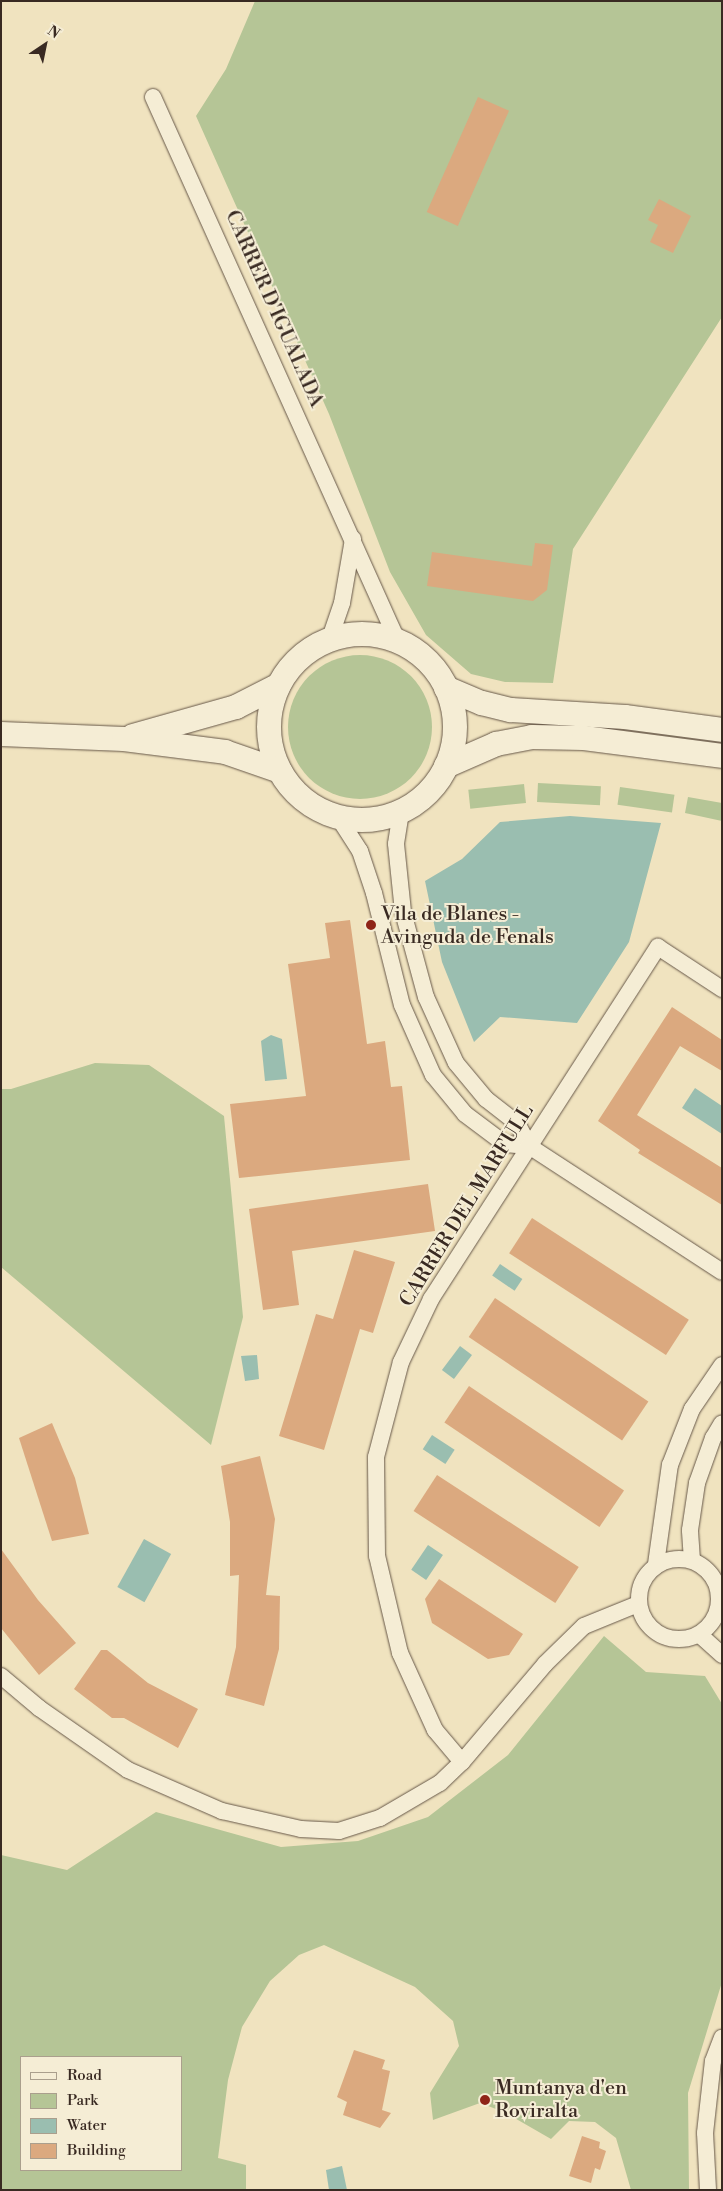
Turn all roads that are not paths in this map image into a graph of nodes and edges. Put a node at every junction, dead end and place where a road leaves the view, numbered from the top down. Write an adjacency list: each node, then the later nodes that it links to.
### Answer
1 (153, 98): 2 (street, CARRER D'IGUALADA)
2 (353, 539): 3 (street); 4 (street, CARRER D'IGUALADA)
3 (329, 641): 4 (main road); 5 (main road)
4 (398, 642): 6 (main road)
5 (279, 685): 9 (main road); 12 (main road)
6 (446, 688): 7 (main road); 11 (main road)
7 (722, 730)
8 (1, 734): 9 (main road)
9 (124, 739): 12 (main road)
10 (722, 756): 11 (main road)
11 (446, 766): 13 (main road)
12 (280, 771): 14 (main road)
13 (401, 812): 14 (main road); 16 (street)
14 (338, 817): 16 (street)
15 (722, 989): 16 (street, CARRER DEL MARFULL)
16 (529, 1146): 17 (street); 27 (street, CARRER DEL MARFULL)
17 (722, 1272)
18 (722, 1366): 21 (street)
19 (722, 1423): 20 (street)
20 (692, 1560): 21 (street); 23 (street)
21 (656, 1564): 22 (street)
22 (638, 1604): 24 (street); 27 (street)
23 (721, 1606): 24 (street)
24 (700, 1634): 25 (street)
25 (722, 1654)
26 (1, 1676): 27 (street)
27 (462, 1762)
28 (722, 2038): 29 (street)
29 (708, 2190)

